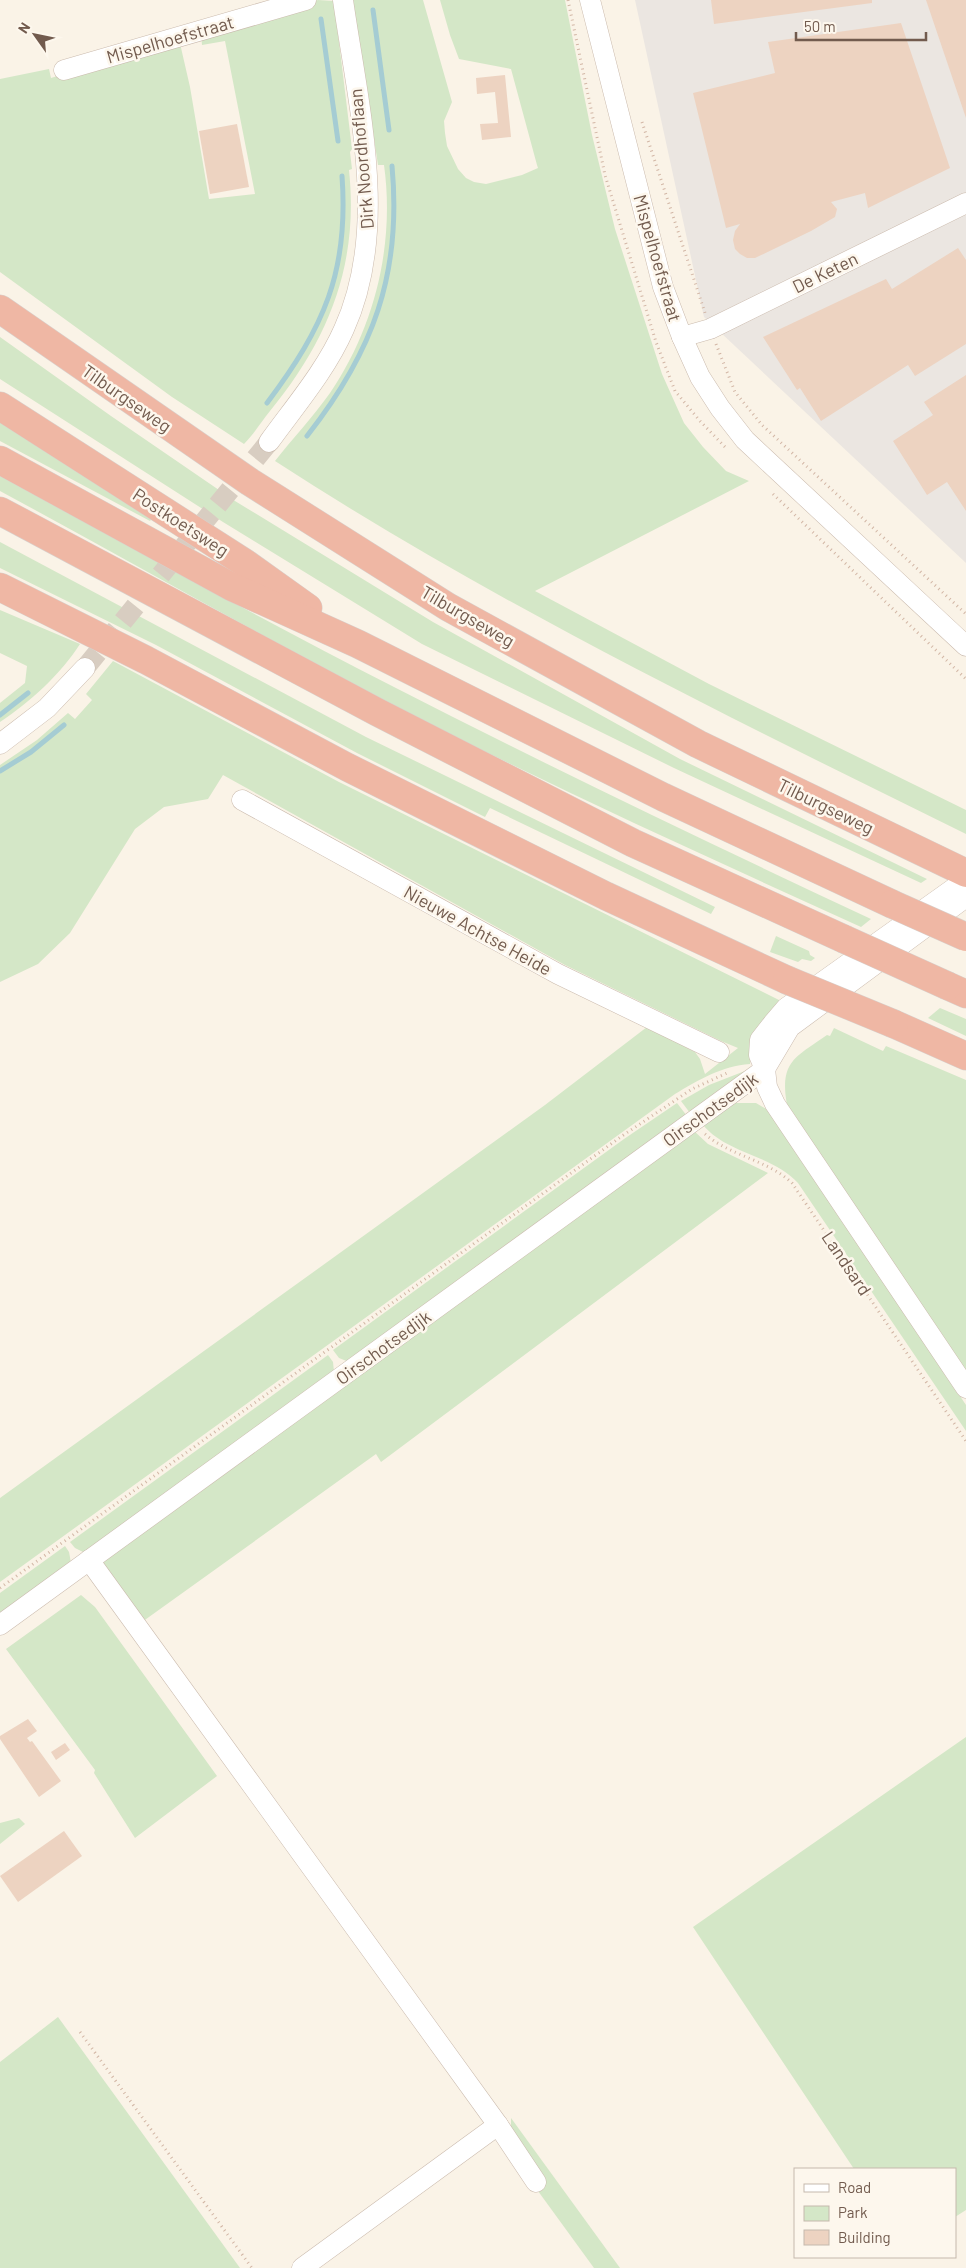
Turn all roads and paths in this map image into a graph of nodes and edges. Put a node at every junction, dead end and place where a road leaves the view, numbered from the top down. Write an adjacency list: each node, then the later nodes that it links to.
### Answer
1 (306, 0): 4 (street, Mispelhoefstraat)
2 (343, 0): 9 (street, Dirk Noordhoflaan)
3 (590, 0): 7 (street, Mispelhoefstraat)
4 (64, 70)
5 (966, 203): 7 (street, De Keten)
6 (0, 309): 18 (highway, Tilburgseweg)
7 (682, 337): 14 (street, Mispelhoefstraat)
8 (0, 406): 13 (highway, Postkoetsweg)
9 (269, 442)
10 (0, 460): 13 (highway)
11 (0, 511): 21 (highway, bridge)
12 (0, 587): 23 (highway, bridge)
13 (358, 644): 20 (highway, bridge)
14 (966, 646)
15 (85, 668): 16 (street)
16 (0, 744)
17 (242, 800): 22 (street, Nieuwe Achtse Heide)
18 (959, 873): 24 (street, Oirschotsedijk)
19 (966, 897): 24 (street, Oirschotsedijk)
20 (966, 937)
21 (957, 990)
22 (718, 1052)
23 (966, 1056)
24 (765, 1069): 26 (street, Oirschotsedijk); 27 (street, Landsard)
25 (730, 1072): 30 (path, Oirschotsedijk)
26 (693, 1122): 28 (path, Landsard); 29 (street, Oirschotsedijk)
27 (966, 1388)
28 (966, 1441)
29 (89, 1560): 31 (street, Oirschotsedijk); 33 (street)
30 (0, 1588)
31 (0, 1624)
32 (80, 2032): 35 (path)
33 (498, 2125): 34 (street); 36 (street)
34 (536, 2182)
35 (252, 2268)
36 (302, 2268)

